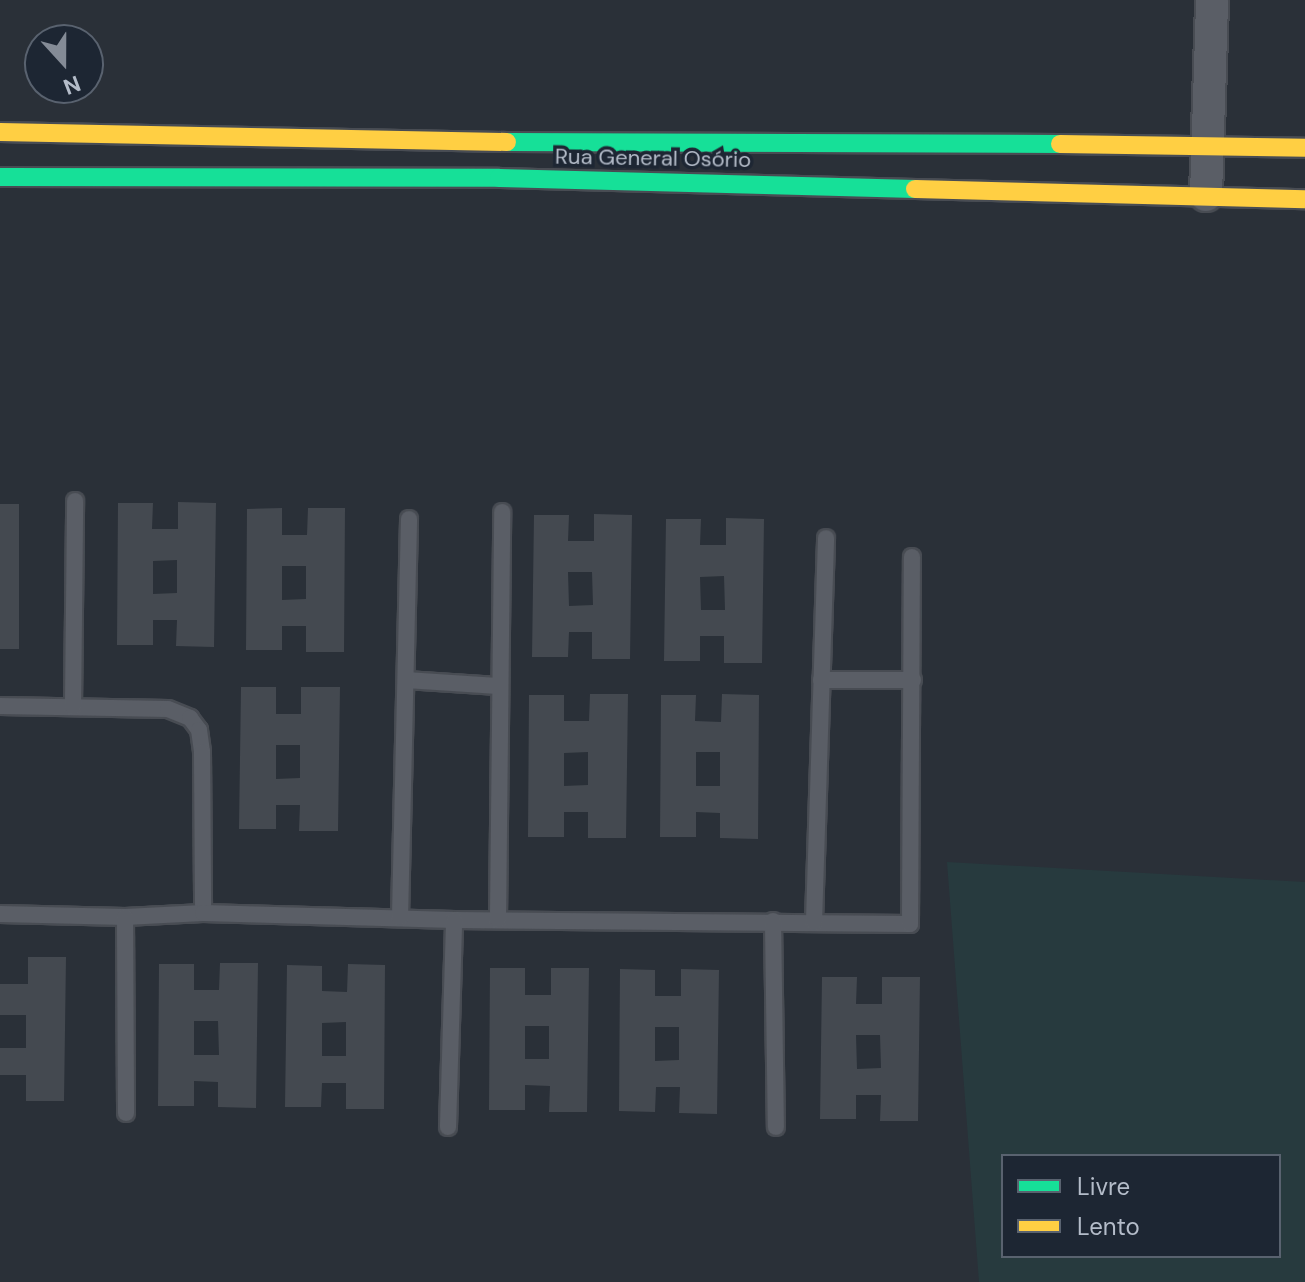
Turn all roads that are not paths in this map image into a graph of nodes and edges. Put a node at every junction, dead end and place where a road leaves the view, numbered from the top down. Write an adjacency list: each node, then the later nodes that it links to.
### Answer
1 (1212, 0): 4 (street)
2 (0, 132): 3 (street, Rua General Osório)
3 (625, 144): 4 (street, Rua General Osório); 7 (street)
4 (1208, 144): 5 (street, Rua General Osório); 8 (street)
5 (1305, 148)
6 (0, 177): 7 (street, Rua General Osório)
7 (625, 182): 8 (street, Rua General Osório)
8 (1206, 195): 9 (street, Rua General Osório)
9 (1305, 199)
10 (75, 501): 20 (lane)
11 (502, 512): 18 (lane)
12 (409, 519): 15 (lane)
13 (826, 538): 16 (lane)
14 (912, 557): 17 (lane)
15 (406, 680): 18 (lane); 24 (lane)
16 (821, 680): 17 (lane); 28 (lane)
17 (913, 680): 28 (lane)
18 (498, 686): 26 (lane)
19 (0, 706): 20 (lane)
20 (73, 707): 21 (lane)
21 (203, 913): 23 (lane); 24 (lane)
22 (0, 914): 23 (lane)
23 (125, 917): 29 (lane)
24 (400, 917): 25 (lane)
25 (454, 920): 26 (lane); 30 (lane)
26 (498, 920): 27 (lane)
27 (773, 921): 28 (lane); 31 (lane)
28 (814, 922)
29 (126, 1113)
30 (448, 1127)
31 (776, 1127)

